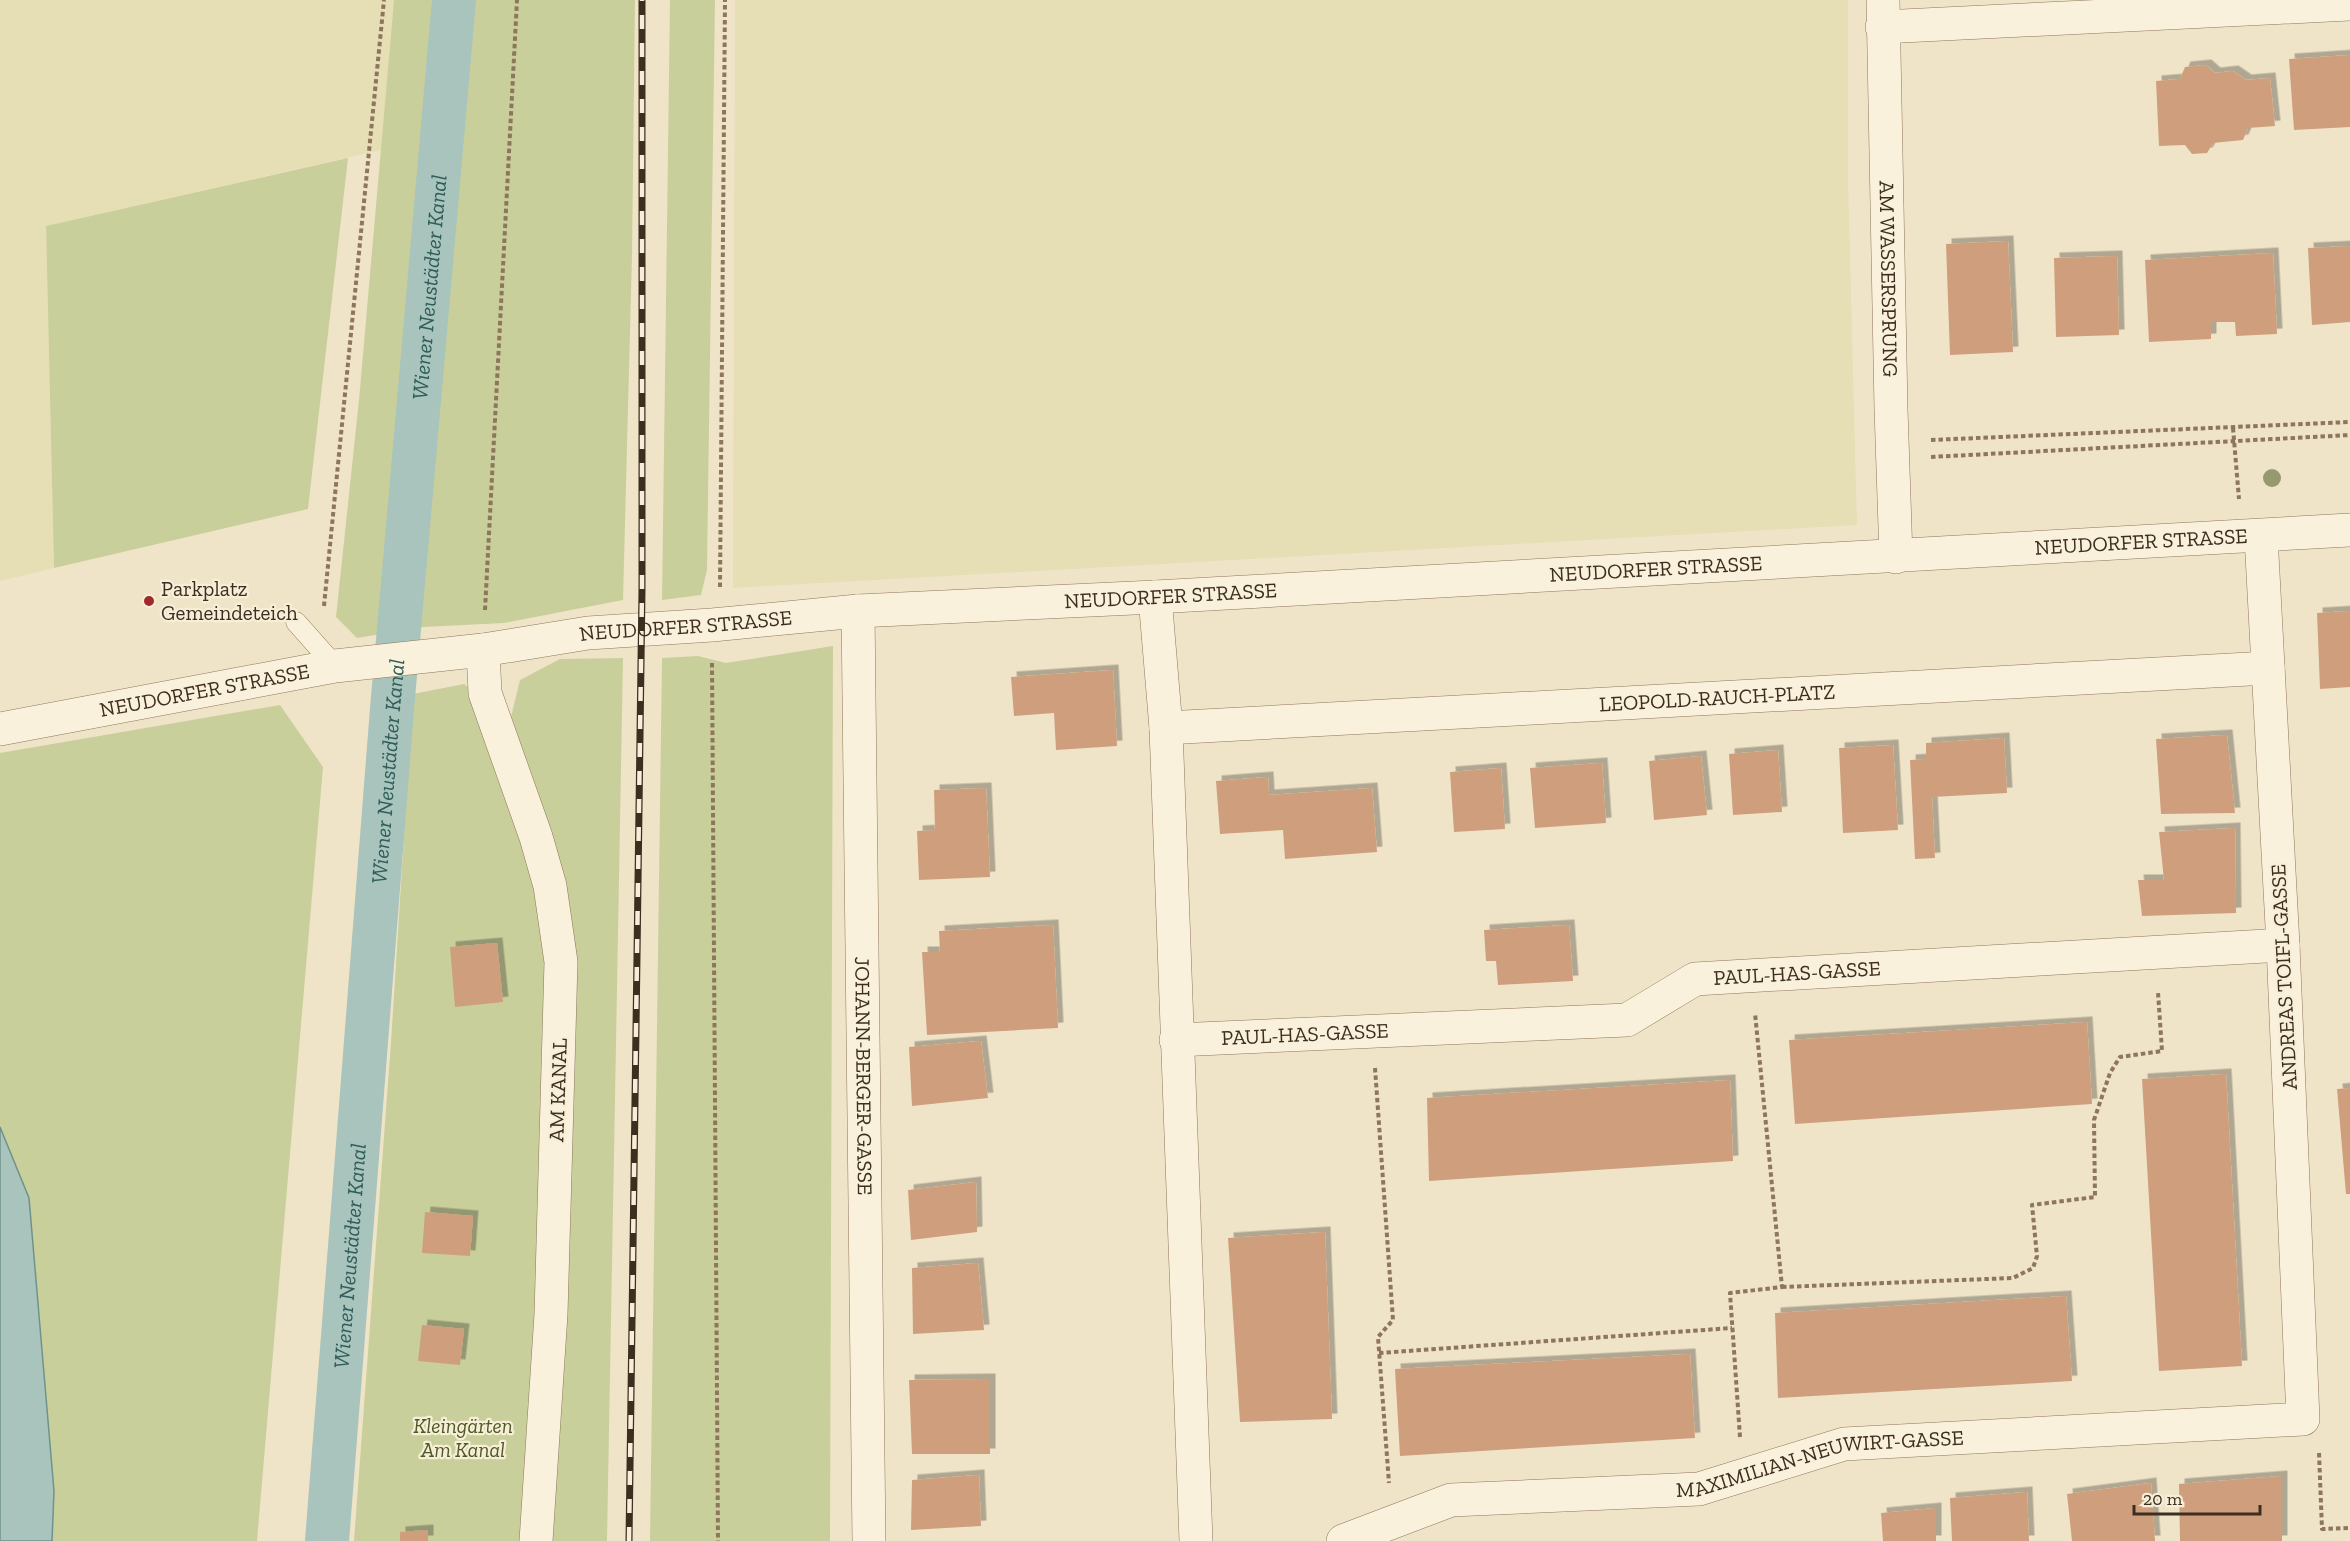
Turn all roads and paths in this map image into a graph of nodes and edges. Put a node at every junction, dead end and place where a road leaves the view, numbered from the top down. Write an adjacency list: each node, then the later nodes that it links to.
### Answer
1 (384, 0): 20 (path)
2 (517, 0): 19 (path)
3 (725, 0): 18 (path)
4 (2350, 4): 5 (street)
5 (1882, 13): 6 (street, AM WASSERSPRUNG)
6 (1891, 409): 8 (path); 14 (street, AM WASSERSPRUNG)
7 (2350, 422): 8 (path)
8 (2233, 428): 10 (path)
9 (2350, 435): 10 (path)
10 (2234, 441): 11 (path); 13 (path)
11 (1924, 457)
12 (2350, 530): 13 (street, NEUDORFER STRASSE)
13 (2261, 536): 14 (street, NEUDORFER STRASSE); 21 (street, ANDREAS TOIFL-GASSE)
14 (1896, 557): 15 (street, NEUDORFER STRASSE)
15 (1155, 597): 16 (street, NEUDORFER STRASSE); 22 (street)
16 (858, 611): 18 (street, NEUDORFER STRASSE); 38 (street, JOHANN-BERGER-GASSE)
17 (296, 622): 20 (lane)
18 (712, 625): 19 (street, NEUDORFER STRASSE); 37 (path)
19 (483, 650): 20 (street, NEUDORFER STRASSE); 36 (street, AM KANAL)
20 (350, 664): 23 (street, NEUDORFER STRASSE)
21 (2268, 668): 22 (street, LEOPOLD-RAUCH-PLATZ); 24 (street, ANDREAS TOIFL-GASSE)
22 (1166, 728): 28 (street)
23 (0, 729)
24 (2283, 945): 25 (street, PAUL-HAS-GASSE); 32 (street, ANDREAS TOIFL-GASSE)
25 (2156, 951): 26 (street, PAUL-HAS-GASSE); 29 (path)
26 (1751, 976): 27 (street, PAUL-HAS-GASSE); 29 (path)
27 (1373, 1032): 28 (street, PAUL-HAS-GASSE); 31 (path)
28 (1176, 1040): 39 (street)
29 (1782, 1287): 30 (path)
30 (1732, 1328): 31 (path); 33 (path)
31 (1379, 1353): 34 (path)
32 (2303, 1419): 33 (street, MAXIMILIAN-NEUWIRT-GASSE); 35 (path)
33 (1743, 1476): 34 (street, MAXIMILIAN-NEUWIRT-GASSE)
34 (1392, 1522): 40 (street, MAXIMILIAN-NEUWIRT-GASSE)
35 (2350, 1528)
36 (536, 1541)
37 (718, 1541)
38 (869, 1541)
39 (1196, 1541)
40 (1343, 1541)

